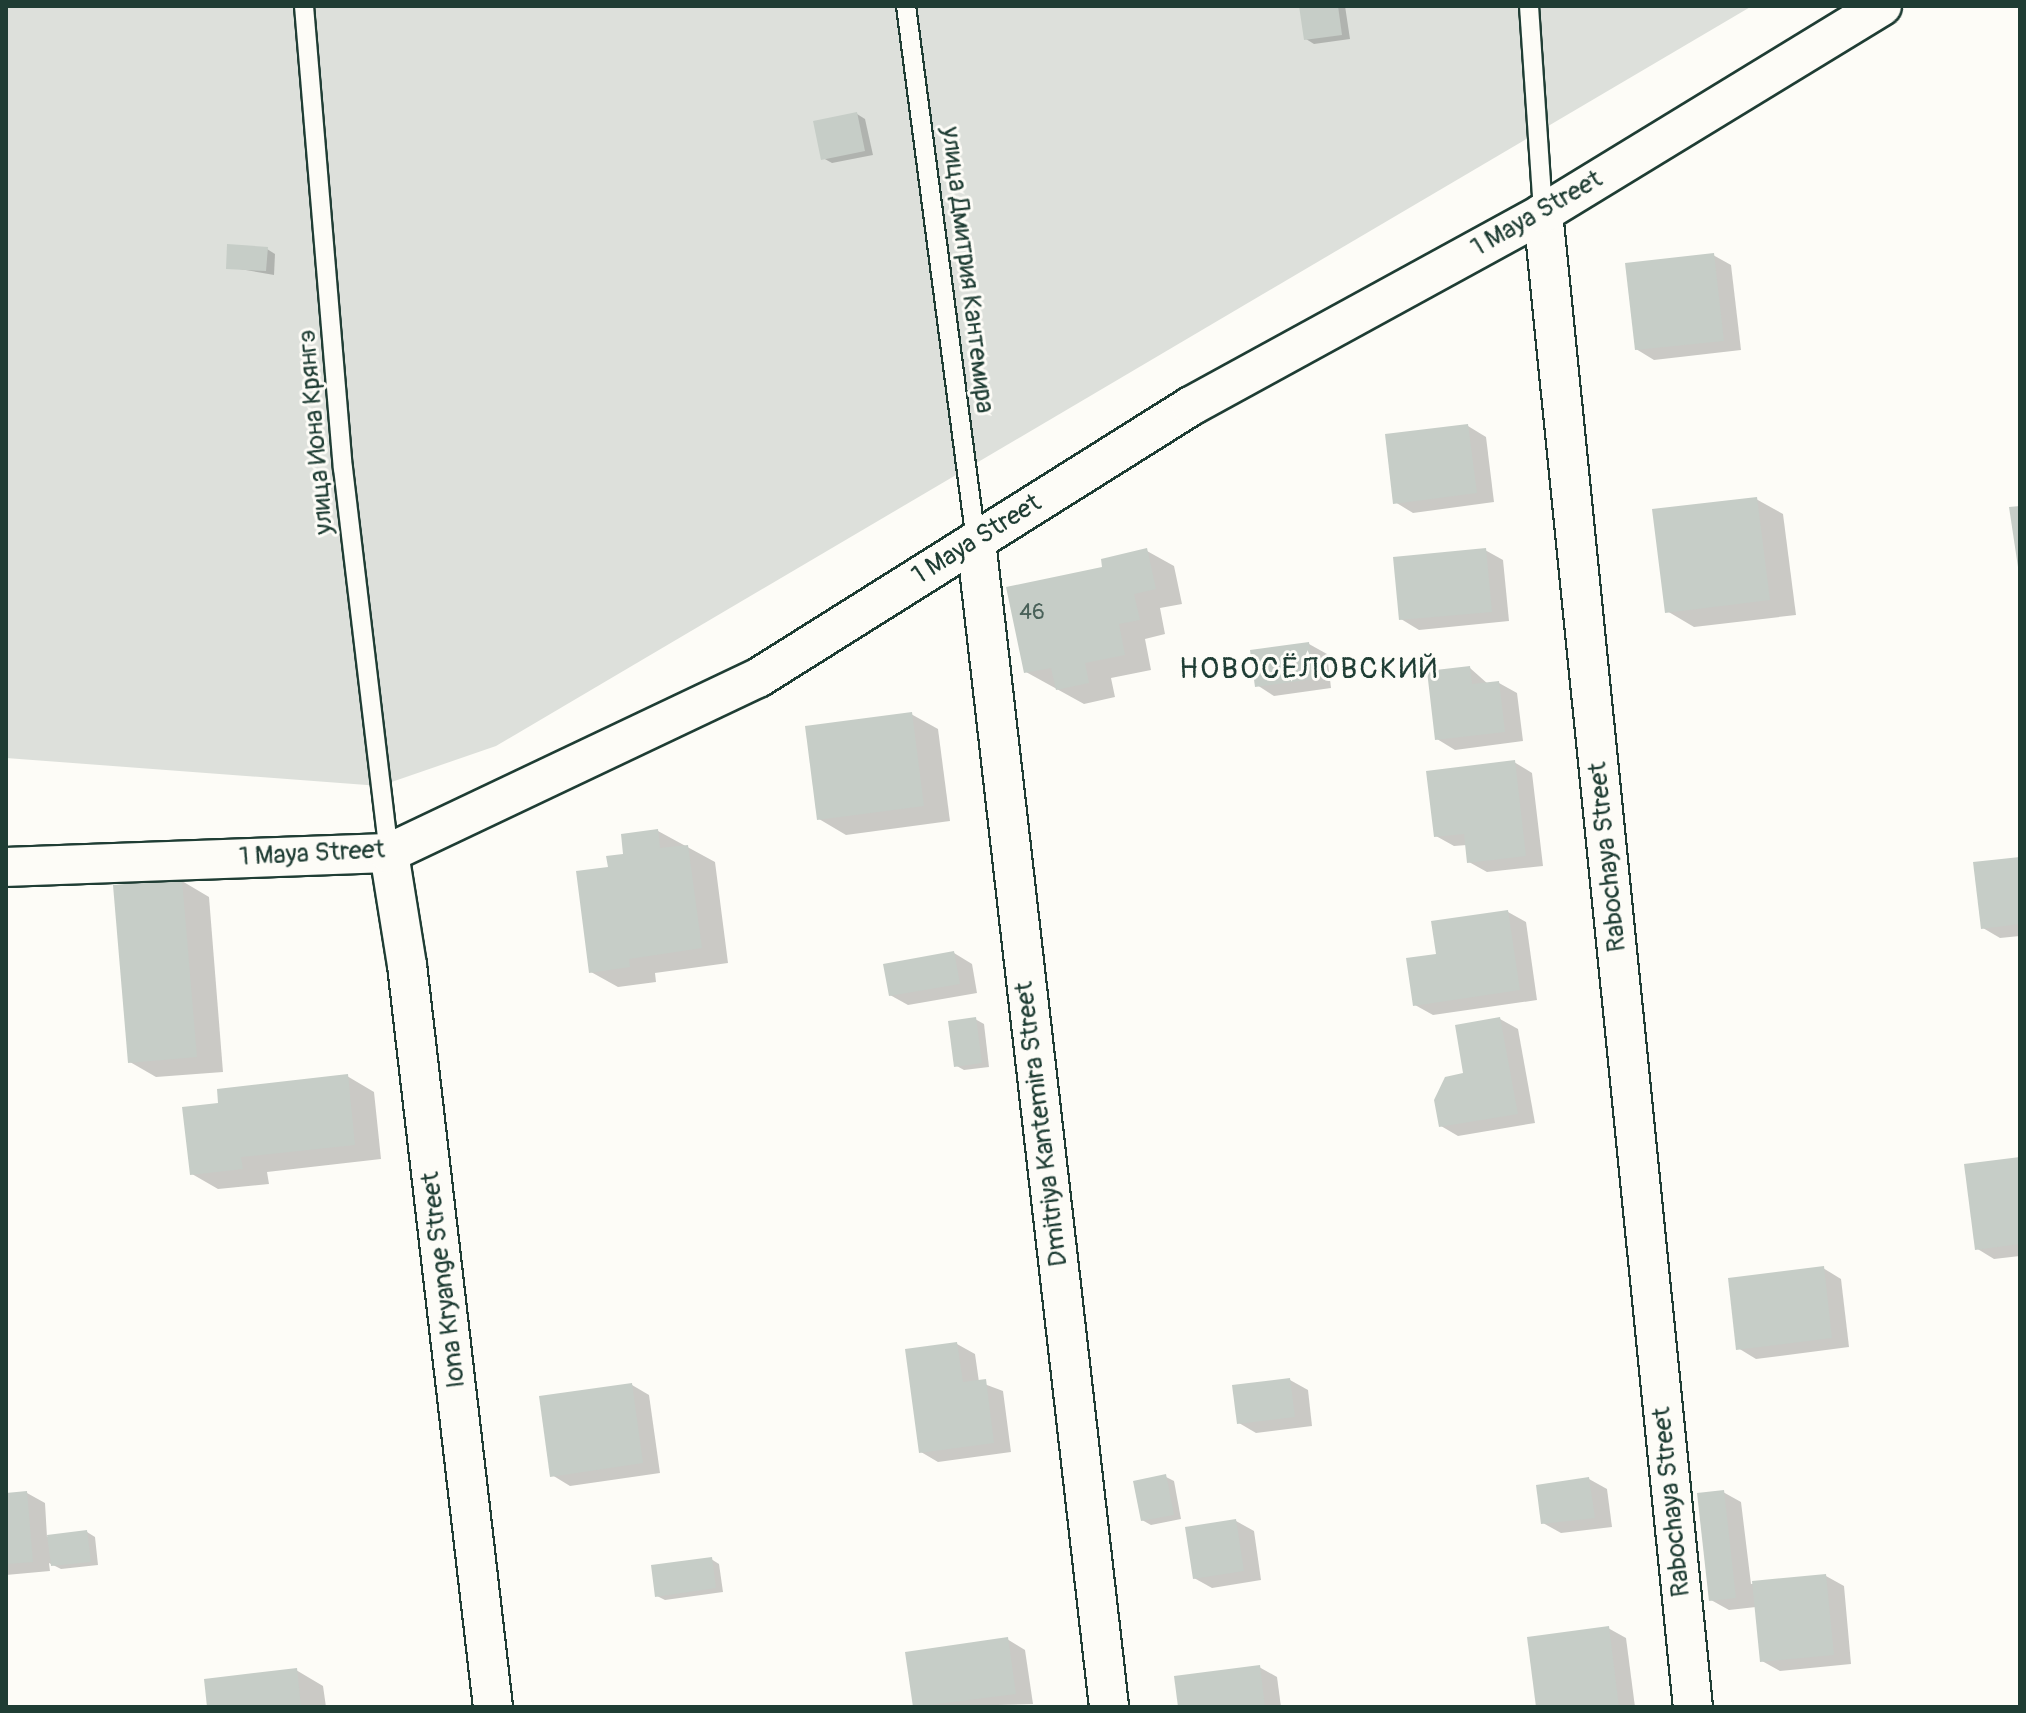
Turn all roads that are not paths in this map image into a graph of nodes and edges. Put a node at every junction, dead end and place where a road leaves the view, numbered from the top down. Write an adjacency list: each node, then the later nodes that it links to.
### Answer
1 (304, 6): 7 (lane, улица Иона Крянгэ)
2 (906, 6): 6 (lane, улица Дмитрия Кантемира)
3 (1529, 6): 5 (lane, Rabochaya Street)
4 (1882, 6): 5 (street, 1 Maya Street)
5 (1543, 213): 6 (street, 1 Maya Street); 11 (street, Rabochaya Street)
6 (976, 541): 7 (street, 1 Maya Street); 10 (street, Dmitriya Kantemira Street)
7 (389, 853): 8 (street, 1 Maya Street); 9 (street, Iona Kryange Street)
8 (6, 867)
9 (493, 1707)
10 (1109, 1707)
11 (1693, 1707)

